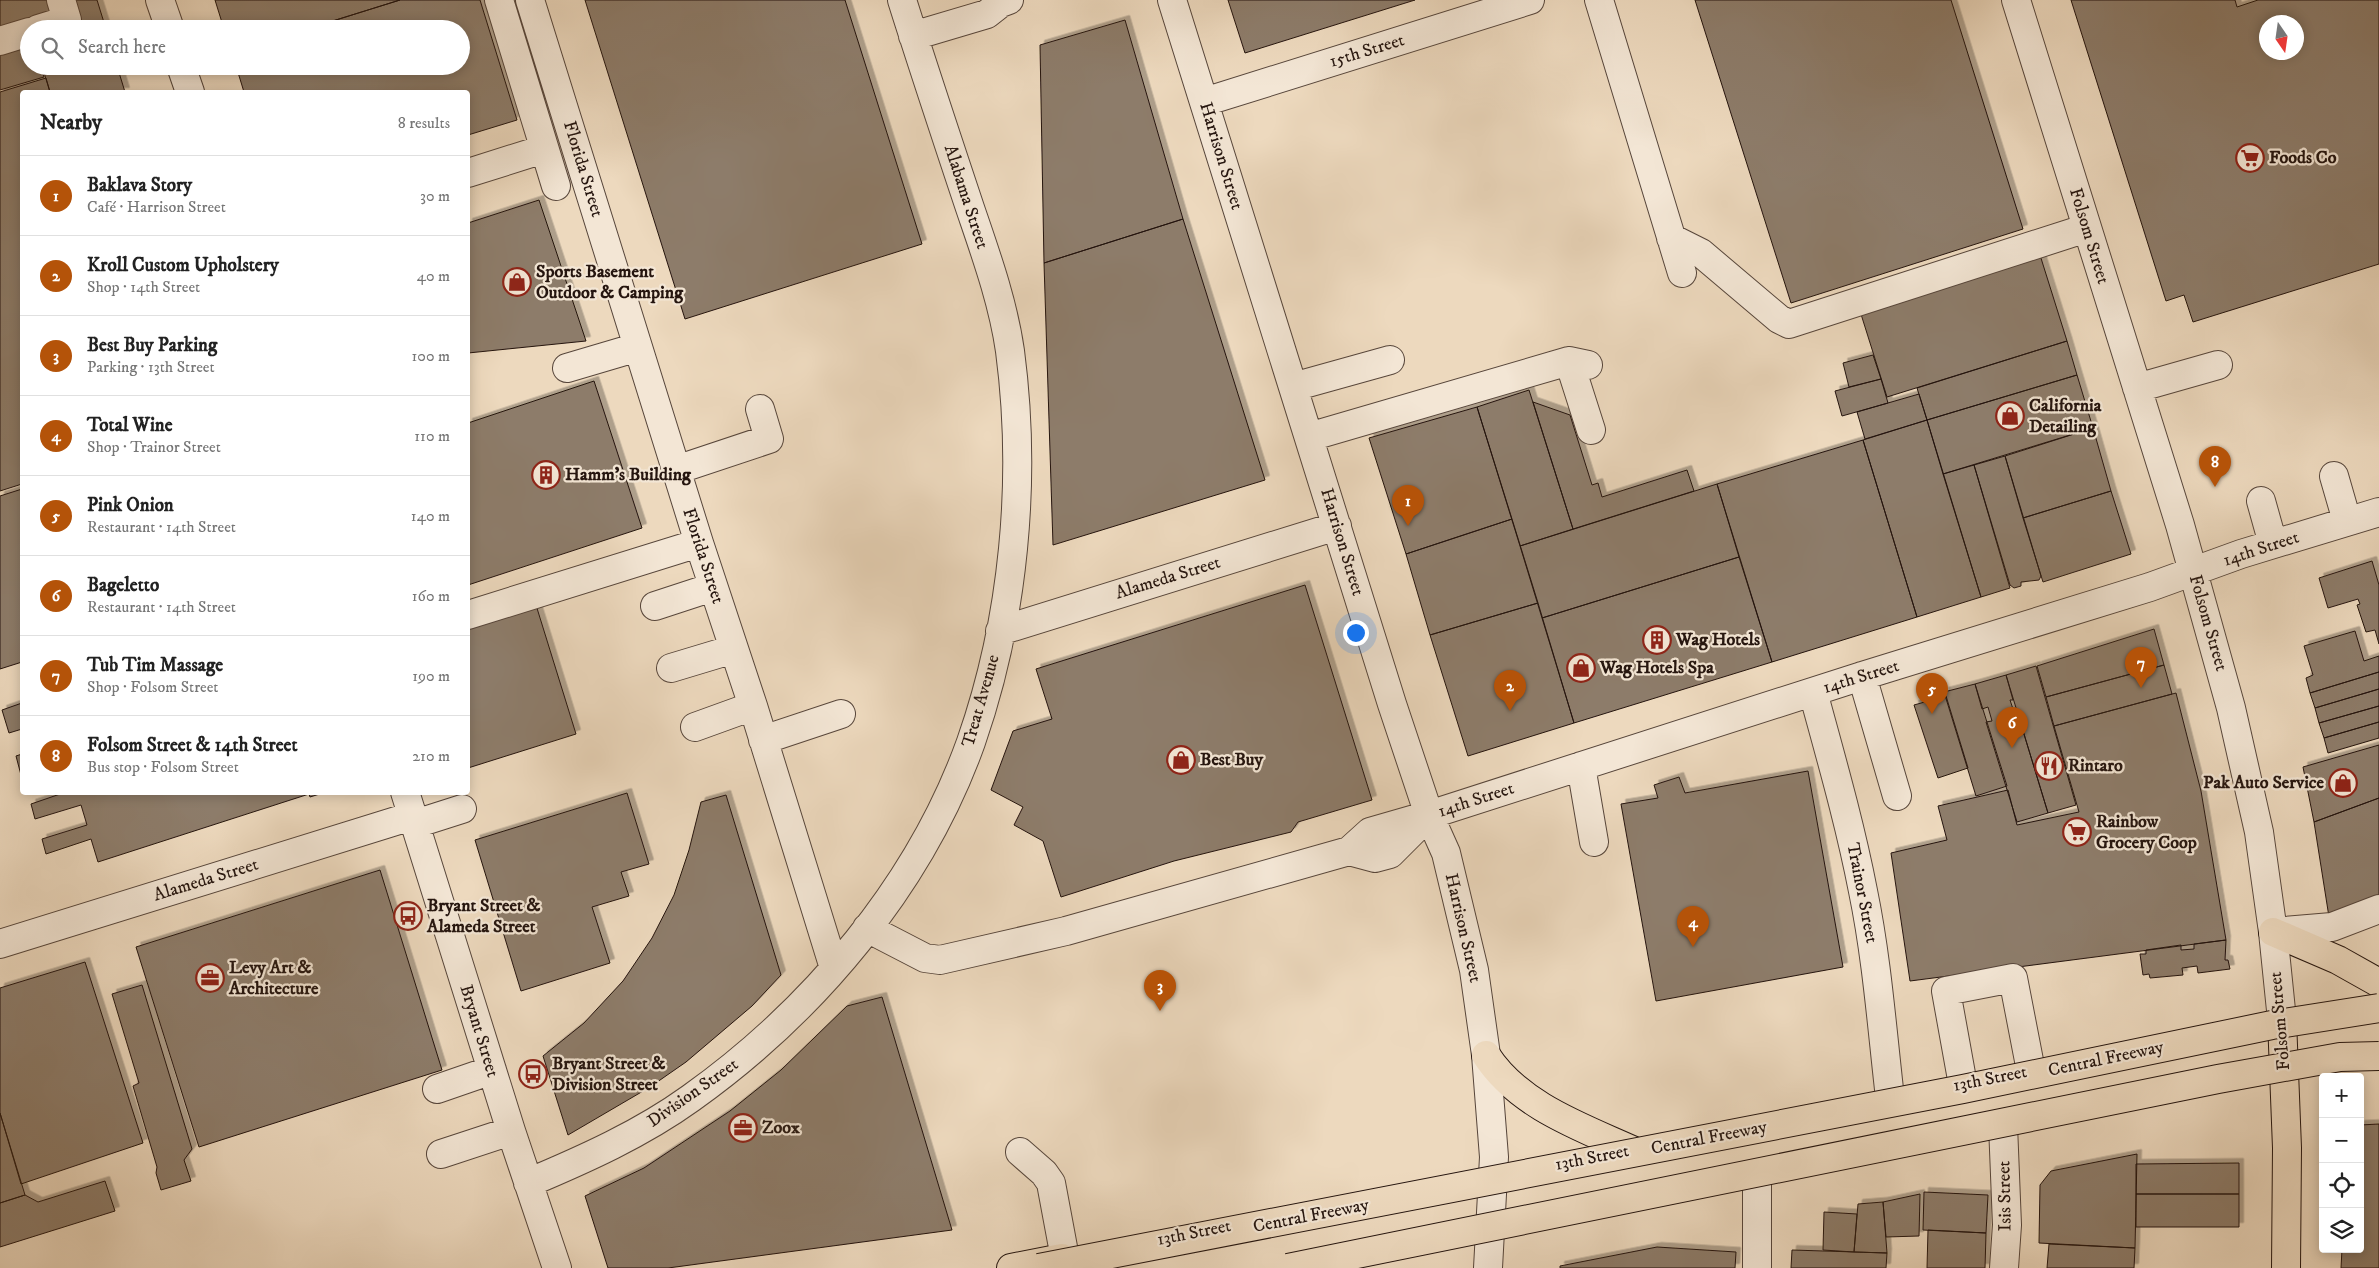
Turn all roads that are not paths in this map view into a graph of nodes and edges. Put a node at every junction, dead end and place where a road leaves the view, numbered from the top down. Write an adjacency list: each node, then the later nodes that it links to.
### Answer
1 (61, 0): 11 (street)
2 (160, 0): 12 (street)
3 (499, 0): 19 (street, Florida Street)
4 (530, 0): 25 (street, Florida Street)
5 (902, 0): 14 (street, Alabama Street)
6 (1172, 0): 18 (street, Harrison Street)
7 (1530, 0): 18 (street, 15th Street)
8 (1599, 0): 23 (street)
9 (2016, 0): 22 (street, Folsom Street)
10 (1004, 1): 14 (street)
11 (67, 20)
12 (167, 20)
13 (20, 35): 15 (street)
14 (913, 36): 31 (street, Alabama Street)
15 (0, 41)
16 (185, 75): 17 (street)
17 (189, 90)
18 (1204, 102): 29 (street, Harrison Street)
19 (544, 149): 20 (street); 21 (street, Florida Street)
20 (470, 172)
21 (556, 186)
22 (2087, 228): 23 (street); 30 (street, Folsom Street)
23 (1671, 238): 24 (street)
24 (1682, 273)
25 (638, 347): 28 (street); 35 (street, Florida Street)
26 (1390, 360): 29 (street)
27 (2218, 365): 30 (street)
28 (567, 368)
29 (1293, 387): 34 (street, Harrison Street)
30 (2137, 388): 43 (street, Folsom Street)
31 (1015, 397): 47 (street, Treat Avenue)
32 (760, 409): 35 (street)
33 (1591, 430): 34 (street)
34 (1309, 438): 40 (street, Harrison Street)
35 (676, 470): 41 (street, Florida Street)
36 (2334, 476): 39 (street)
37 (2261, 501): 42 (street)
38 (2379, 512): 39 (street, 14th Street)
39 (2347, 522): 42 (street, 14th Street)
40 (1337, 526): 47 (street, Alameda Street); 60 (street, Harrison Street)
41 (698, 543): 44 (street, Florida Street); 46 (street)
42 (2273, 544): 43 (street, 14th Street)
43 (2194, 571): 50 (street, 14th Street); 64 (street, Folsom Street)
44 (713, 587): 45 (street); 48 (street, Florida Street)
45 (655, 606)
46 (470, 614)
47 (1000, 631): 63 (street, Treat Avenue)
48 (734, 649): 49 (street); 52 (street, Florida Street)
49 (670, 668)
50 (1862, 676): 51 (street, 14th Street); 57 (street)
51 (1813, 692): 56 (street, 14th Street); 77 (street, Trainor Street)
52 (753, 706): 54 (street); 55 (street, Florida Street)
53 (841, 714): 55 (street)
54 (695, 727)
55 (764, 740): 66 (street, Florida Street)
56 (1581, 766): 60 (street, 14th Street); 61 (street)
57 (1897, 796)
58 (462, 809): 59 (street, Alameda Street)
59 (411, 811): 65 (street, Alameda Street); 73 (street, Bryant Street)
60 (1429, 815): 63 (street, 14th Street); 71 (street, Harrison Street)
61 (1594, 842)
62 (2379, 909): 64 (street)
63 (867, 928): 66 (street, Treat Avenue)
64 (2273, 932): 67 (main road); 69 (street, Folsom Street)
65 (0, 944)
66 (834, 968): 85 (street, Division Street)
67 (2379, 983)
68 (2379, 1007): 69 (main road, 13th Street); 91 (main road, Central Freeway, bridge)
69 (2282, 1020): 72 (main road, Folsom Street); 74 (main road, 13th Street)
70 (2379, 1054): 72 (main road); 93 (main road, bridge)
71 (1486, 1056): 80 (main road); 84 (street, Harrison Street)
72 (2284, 1068): 78 (main road); 98 (main road, Folsom Street)
73 (492, 1070): 76 (street); 79 (street, Bryant Street)
74 (2031, 1071): 75 (main road, 13th Street); 75 (street)
75 (1962, 1085): 77 (main road, 13th Street)
76 (437, 1089)
77 (1890, 1098): 80 (main road, 13th Street)
78 (2003, 1125): 83 (main road); 97 (street, Isis Street)
79 (511, 1131): 82 (street); 85 (street, Bryant Street)
80 (1632, 1150): 84 (main road, 13th Street)
81 (1020, 1152): 88 (street)
82 (441, 1154)
83 (1757, 1174): 86 (main road); 96 (street)
84 (1494, 1176): 86 (street, Harrison Street); 88 (main road, 13th Street)
85 (528, 1183): 89 (street, Bryant Street)
86 (1492, 1225): 87 (main road); 95 (street, Harrison Street)
87 (1329, 1256): 92 (main road); 94 (main road)
88 (1065, 1258): 90 (main road, 13th Street)
89 (557, 1268)
90 (1012, 1268)
91 (1039, 1268)
92 (1271, 1268)
93 (1288, 1268)
94 (1360, 1268)
95 (1488, 1268)
96 (1757, 1268)
97 (2004, 1268)
98 (2286, 1268)

